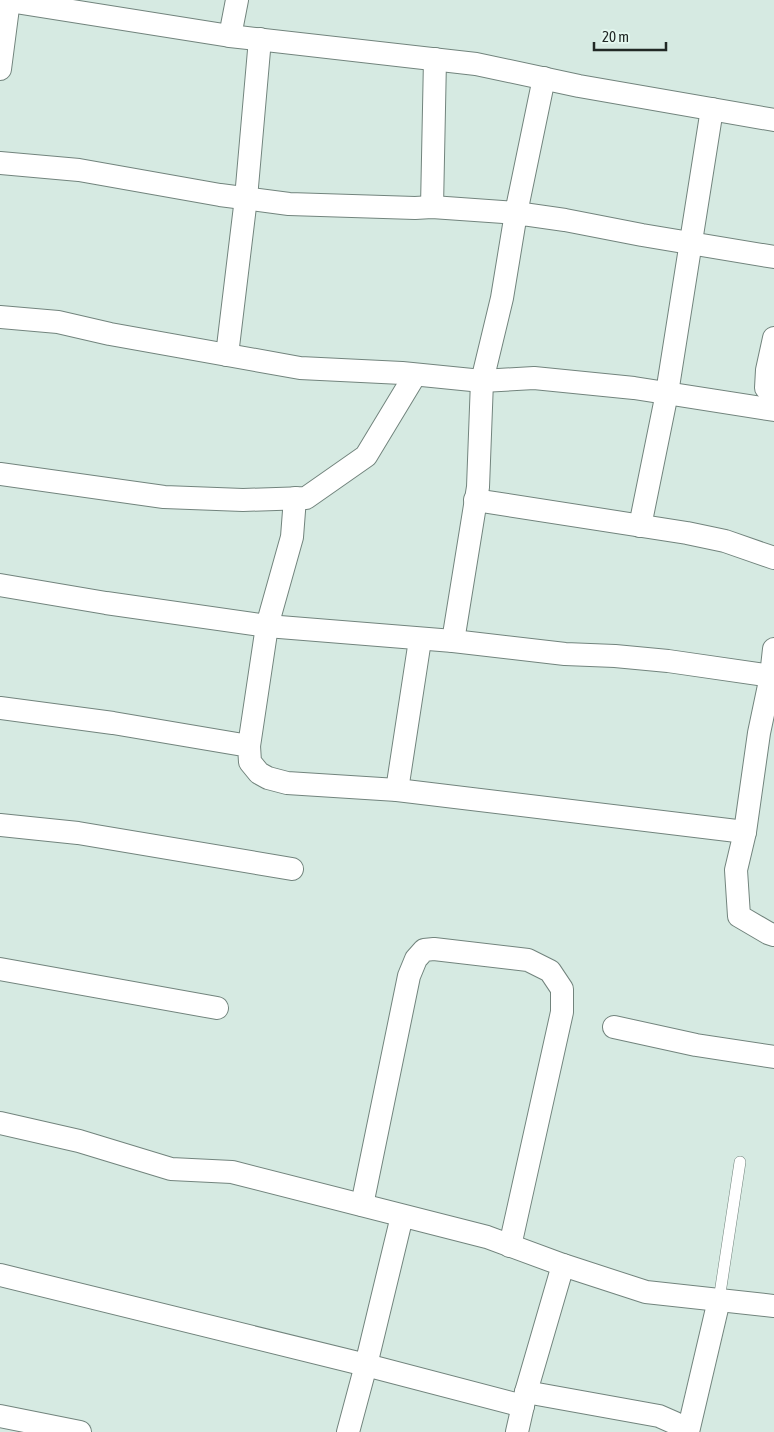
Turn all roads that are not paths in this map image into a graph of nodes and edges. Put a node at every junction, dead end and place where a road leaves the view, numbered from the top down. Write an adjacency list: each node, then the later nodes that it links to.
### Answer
1 (9, 0): 3 (street); 6 (street)
2 (237, 0): 3 (street)
3 (230, 36): 4 (street)
4 (260, 39): 5 (street); 11 (street)
5 (435, 59): 7 (street); 12 (street)
6 (0, 69)
7 (544, 78): 8 (street); 13 (street)
8 (712, 109): 9 (street); 14 (street)
9 (774, 120)
10 (0, 162): 11 (street)
11 (246, 198): 12 (street); 18 (street)
12 (432, 207): 13 (street)
13 (516, 213): 14 (street); 20 (street)
14 (690, 243): 15 (street); 21 (street)
15 (774, 257)
16 (0, 317): 18 (street)
17 (774, 338): 22 (street)
18 (227, 355): 19 (street)
19 (415, 375): 20 (street); 25 (street)
20 (482, 381): 21 (street); 26 (street)
21 (667, 393): 23 (street); 27 (street)
22 (774, 398)
23 (774, 410)
24 (0, 474): 25 (street)
25 (294, 498): 30 (street)
26 (476, 500): 27 (street); 32 (street)
27 (640, 526): 28 (street)
28 (774, 558)
29 (0, 585): 30 (street)
30 (267, 626): 31 (street); 36 (street)
31 (420, 640): 32 (street); 37 (street)
32 (453, 641): 34 (street)
33 (774, 649): 34 (street)
34 (771, 676): 39 (street)
35 (0, 708): 36 (street)
36 (248, 746): 37 (street)
37 (397, 790): 39 (street)
38 (0, 825): 40 (street)
39 (745, 832): 41 (street)
40 (292, 869)
41 (774, 935)
42 (0, 969): 43 (street)
43 (217, 1008)
44 (614, 1027): 45 (street)
45 (774, 1057)
46 (0, 1123): 48 (street)
47 (740, 1162): 53 (lane)
48 (362, 1205): 49 (street); 50 (street)
49 (402, 1216): 50 (street); 55 (street)
50 (510, 1246): 51 (street)
51 (563, 1264): 53 (street); 56 (street)
52 (0, 1275): 55 (street)
53 (719, 1300): 54 (street); 62 (street)
54 (774, 1306)
55 (366, 1365): 56 (street); 59 (street)
56 (524, 1399): 60 (street); 61 (street)
57 (0, 1416): 58 (street)
58 (80, 1432)
59 (348, 1432)
60 (517, 1432)
61 (684, 1432)
62 (688, 1432)

